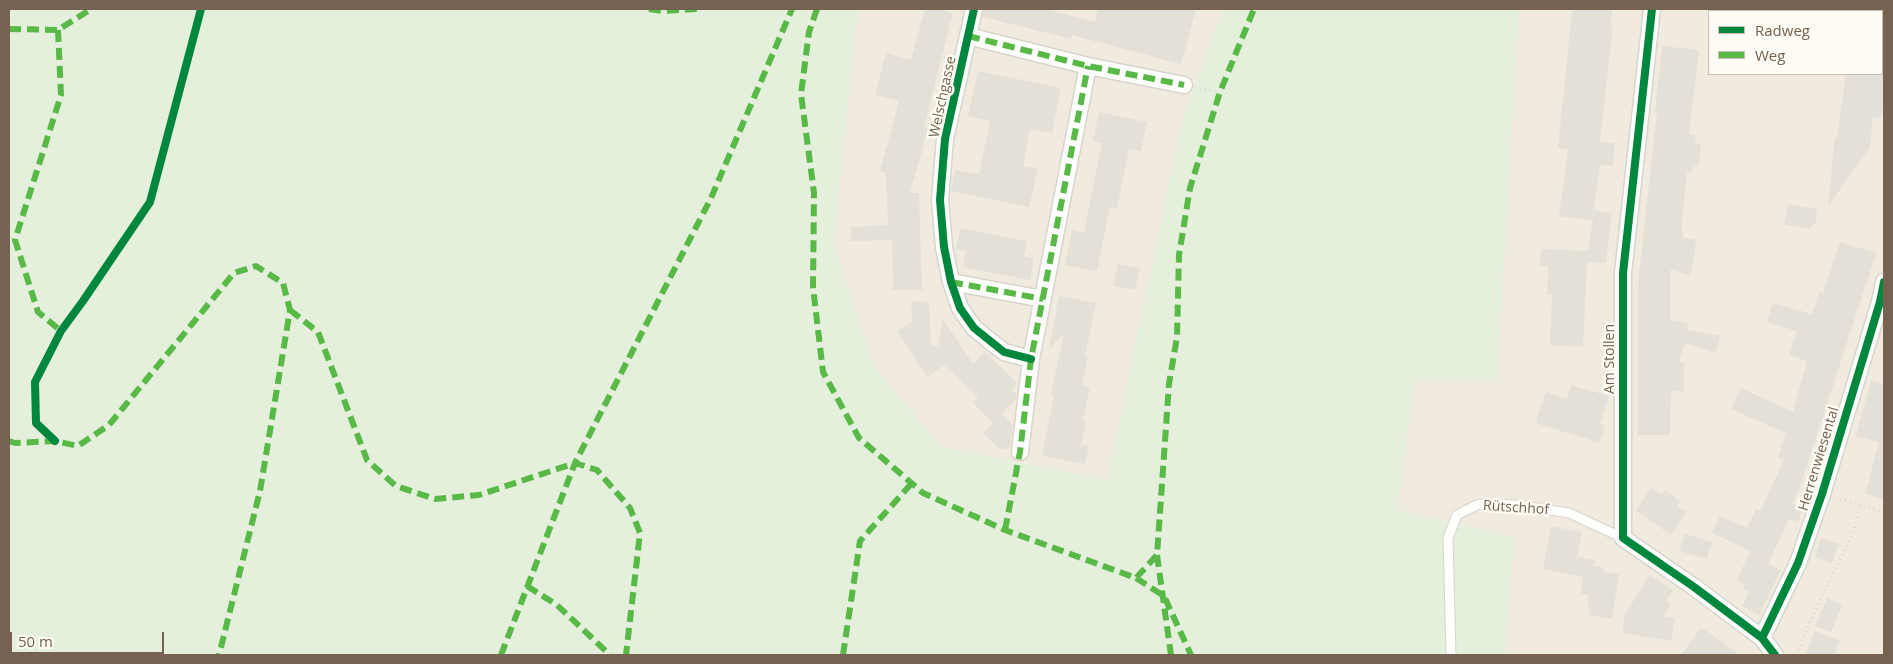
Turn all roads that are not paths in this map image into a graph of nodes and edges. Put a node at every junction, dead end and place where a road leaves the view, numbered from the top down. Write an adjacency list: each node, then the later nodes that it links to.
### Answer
1 (974, 9): 3 (street, Welschgasse)
2 (1652, 9): 11 (street, Am Stollen)
3 (968, 36): 4 (street); 6 (street, Welschgasse)
4 (1088, 66): 5 (street); 8 (street)
5 (1184, 85)
6 (951, 282): 8 (street); 9 (street, Welschgasse)
7 (1884, 282): 12 (street, Herrenwiesental)
8 (1043, 299): 9 (street)
9 (1031, 359): 10 (street)
10 (1020, 452)
11 (1623, 538): 12 (street); 13 (lane, Rütschhof)
12 (1762, 638): 14 (street)
13 (1451, 655)
14 (1775, 655)

